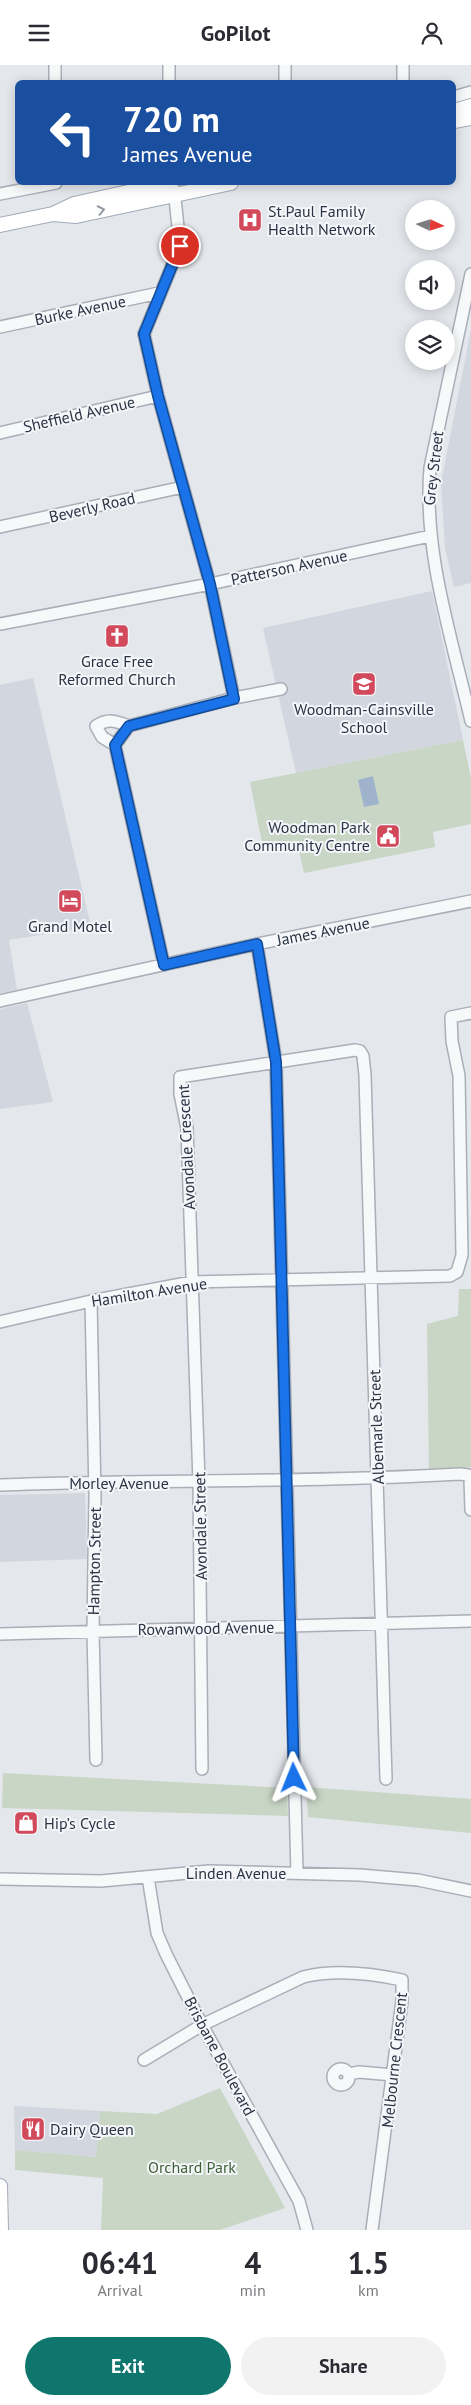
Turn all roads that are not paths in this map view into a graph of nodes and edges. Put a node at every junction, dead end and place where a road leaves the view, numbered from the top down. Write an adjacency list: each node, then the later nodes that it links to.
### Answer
1 (55, 65): 5 (street)
2 (169, 65): 6 (street)
3 (285, 65): 7 (street)
4 (403, 65): 8 (street)
5 (55, 80)
6 (169, 80)
7 (285, 80)
8 (403, 80)
9 (471, 92): 10 (street)
10 (456, 96)
11 (471, 106): 12 (main road)
12 (456, 110)
13 (471, 118): 14 (main road)
14 (456, 121)
15 (47, 185): 18 (street)
16 (202, 185): 17 (main road)
17 (172, 187): 19 (main road); 21 (street)
18 (0, 195)
19 (0, 225)
20 (471, 274): 27 (street, Grey Street)
21 (159, 293): 22 (street, Burke Avenue); 23 (street)
22 (0, 327)
23 (158, 396): 24 (street, Sheffield Avenue); 25 (street)
24 (0, 433)
25 (183, 487): 26 (street, Beverly Road); 28 (street)
26 (0, 527)
27 (430, 536): 28 (street, Patterson Avenue); 32 (street, Grey Street)
28 (210, 584): 29 (street, Patterson Avenue); 31 (street)
29 (0, 624)
30 (281, 689): 31 (street)
31 (234, 699): 33 (street)
32 (471, 721)
33 (129, 726): 34 (street); 34 (street)
34 (115, 745): 37 (street)
35 (471, 901): 36 (street, James Avenue)
36 (257, 944): 37 (street, James Avenue); 40 (street)
37 (164, 965): 38 (street, James Avenue)
38 (0, 1001)
39 (471, 1013): 41 (street, Hamilton Avenue)
40 (276, 1062): 41 (street, Albemarle Street); 42 (street); 43 (street, Avondale Crescent)
41 (372, 1277): 42 (street, Hamilton Avenue); 46 (street, Albemarle Street)
42 (282, 1280): 43 (street, Hamilton Avenue); 47 (street)
43 (192, 1282): 44 (street, Hamilton Avenue); 49 (street, Avondale Street)
44 (91, 1301): 45 (street, Hamilton Avenue); 48 (street, Hampton Street)
45 (0, 1322)
46 (378, 1479): 47 (street, Morley Avenue); 50 (street, Morley Avenue); 54 (street, Albemarle Street)
47 (286, 1481): 49 (street, Morley Avenue); 55 (street)
48 (95, 1482): 49 (street, Morley Avenue); 51 (street, Morley Avenue); 57 (street, Hampton Street)
49 (199, 1482): 56 (street, Avondale Street)
50 (471, 1484): 52 (street)
51 (0, 1485)
52 (471, 1510)
53 (471, 1621): 54 (street, Rowanwood Avenue)
54 (381, 1625): 55 (street, Rowanwood Avenue); 61 (street, Albemarle Street)
55 (290, 1627): 56 (street, Rowanwood Avenue); 62 (street)
56 (202, 1628): 57 (street, Rowanwood Avenue); 60 (street, Avondale Street)
57 (93, 1631): 58 (street, Rowanwood Avenue); 59 (street, Hampton Street)
58 (0, 1634)
59 (96, 1760)
60 (202, 1769)
61 (386, 1779)
62 (297, 1873): 63 (street, Linden Avenue); 65 (street, Linden Avenue)
63 (148, 1877): 64 (street, Linden Avenue); 66 (street, Brisbane Boulevard)
64 (0, 1879)
65 (471, 1891)
66 (202, 2025): 67 (street); 69 (street, Melbourne Crescent); 72 (street, Brisbane Boulevard)
67 (144, 2060)
68 (349, 2074): 69 (street)
69 (393, 2075): 73 (street, Melbourne Crescent)
70 (0, 2186): 71 (main road)
71 (1, 2230)
72 (307, 2230)
73 (372, 2230)

